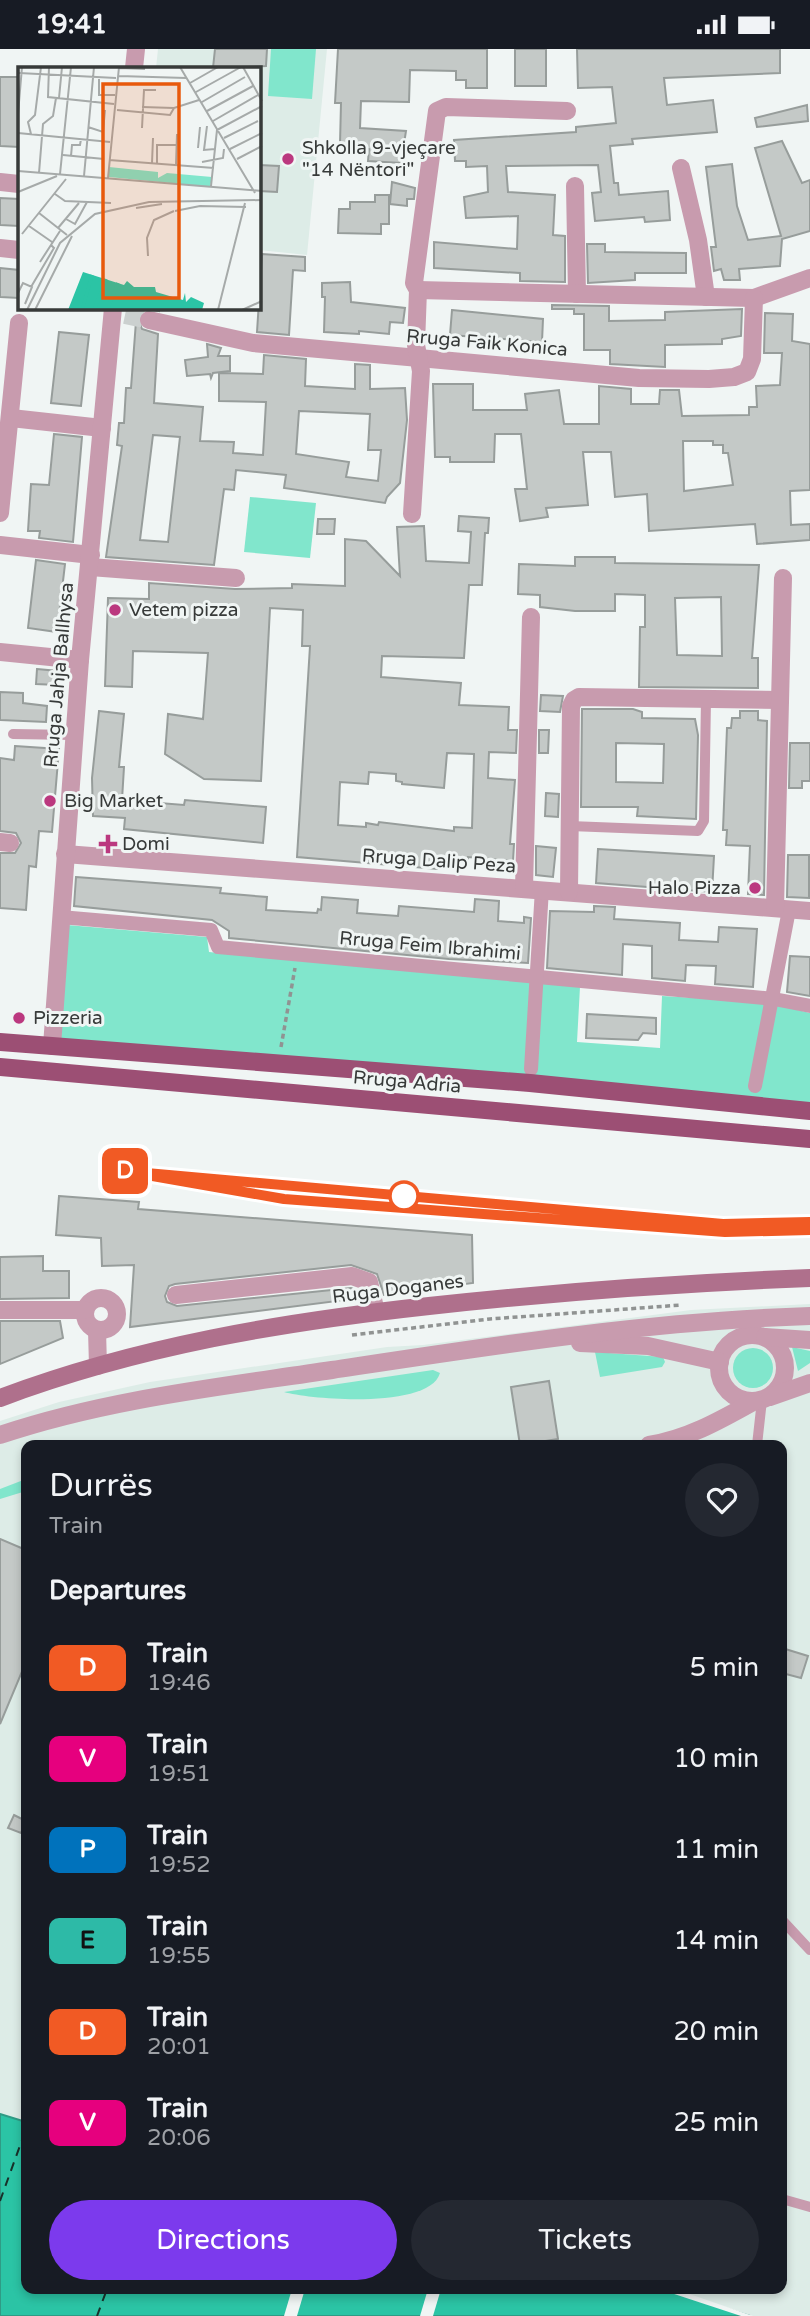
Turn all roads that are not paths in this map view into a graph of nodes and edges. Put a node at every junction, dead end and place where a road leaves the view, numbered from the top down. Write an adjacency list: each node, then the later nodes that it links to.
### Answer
1 (136, 49): 2 (street)
2 (134, 67)
3 (567, 111): 11 (street)
4 (681, 168): 13 (street)
5 (0, 182): 6 (street)
6 (18, 184)
7 (575, 186): 12 (street)
8 (0, 249): 9 (street)
9 (18, 250)
10 (810, 278): 14 (street)
11 (418, 290): 12 (street); 18 (street)
12 (577, 294): 13 (street)
13 (706, 297): 14 (street)
14 (754, 298): 18 (street, Rruga Faik Konica)
15 (117, 311): 20 (street, Rruga Jahja Ballhysa)
16 (149, 320): 18 (street, Rruga Faik Konica)
17 (19, 323): 19 (street)
18 (419, 358): 22 (street)
19 (10, 418): 20 (street); 21 (street)
20 (102, 428): 24 (street, Rruga Jahja Ballhysa)
21 (0, 513)
22 (412, 514)
23 (0, 545): 24 (street)
24 (90, 561): 25 (street); 29 (street, Rruga Jahja Ballhysa)
25 (236, 578)
26 (783, 578): 31 (street)
27 (531, 617): 36 (street)
28 (0, 652): 29 (street)
29 (80, 660): 33 (street, Rruga Jahja Ballhysa)
30 (706, 699): 31 (street); 34 (street); 34 (lane)
31 (780, 700): 39 (street)
32 (13, 734): 33 (lane)
33 (74, 734): 35 (street, Rruga Jahja Ballhysa)
34 (570, 826): 38 (street)
35 (65, 854): 36 (street, Rruga Dalip Peza); 41 (street, Rruga Jahja Ballhysa)
36 (524, 888): 37 (street, Rruga Dalip Peza)
37 (542, 889): 38 (street, Rruga Dalip Peza); 42 (street)
38 (569, 891): 39 (street, Rruga Dalip Peza)
39 (782, 909): 40 (street, Rruga Dalip Peza); 43 (street)
40 (810, 911)
41 (60, 917): 42 (street, Rruga Feim Ibrahimi); 46 (street, Rruga Jahja Ballhysa)
42 (536, 974): 43 (street, Rruga Feim Ibrahimi); 48 (street)
43 (774, 999): 44 (street, Rruga Feim Ibrahimi); 49 (street)
44 (810, 1006)
45 (0, 1042): 46 (main road, Rruga Adria)
46 (52, 1046): 50 (main road, Rruga Adria)
47 (0, 1067): 51 (main road, Rruga Adria)
48 (531, 1069)
49 (755, 1086)
50 (810, 1111)
51 (810, 1139)
52 (810, 1278): 56 (main road, Ruga Doganes)
53 (176, 1295): 56 (street)
54 (0, 1310): 55 (street)
55 (85, 1310): 59 (street); 59 (street)
56 (376, 1312): 64 (main road, Ruga Doganes)
57 (810, 1315): 58 (street)
58 (728, 1318): 60 (street); 62 (street)
59 (101, 1329): 64 (street)
60 (758, 1336): 61 (street); 63 (street); 67 (street)
61 (810, 1340)
62 (548, 1341): 63 (street); 68 (street)
63 (720, 1362): 67 (street)
64 (102, 1365): 66 (main road, Ruga Doganes)
65 (810, 1383): 67 (street)
66 (0, 1398)
67 (762, 1400): 69 (street); 70 (lane)
68 (0, 1435)
69 (670, 1440)
70 (758, 1440)
71 (787, 1925): 72 (lane)
72 (810, 1950)
73 (787, 2200): 74 (lane)
74 (810, 2207)

